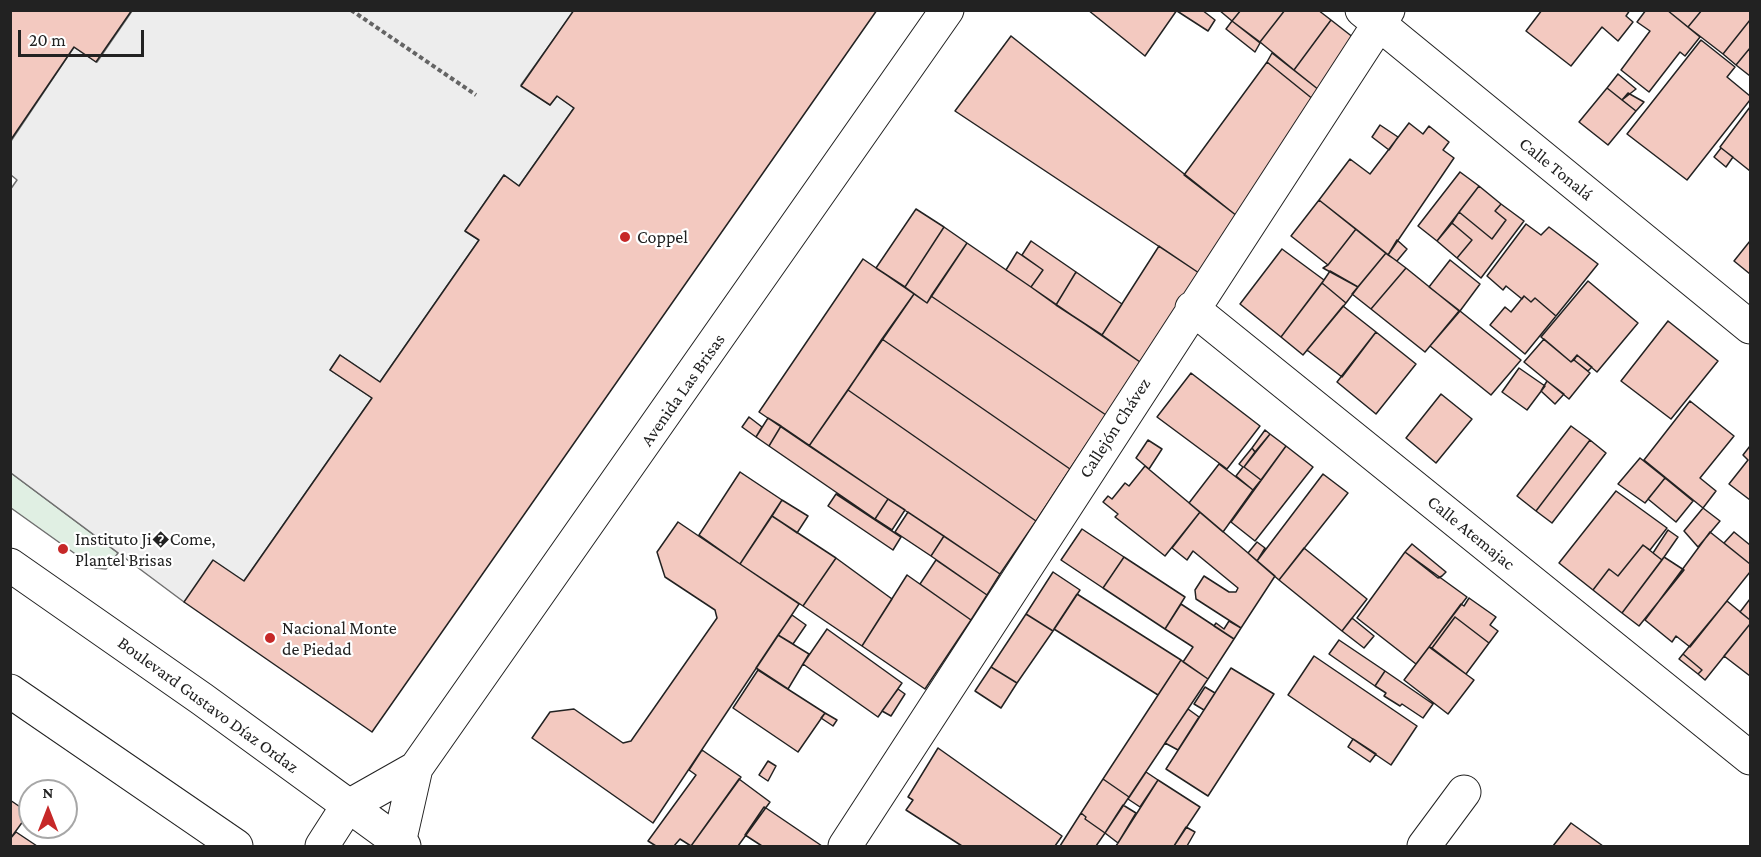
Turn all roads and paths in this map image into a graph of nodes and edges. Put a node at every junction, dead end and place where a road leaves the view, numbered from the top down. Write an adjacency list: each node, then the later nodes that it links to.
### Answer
1 (351, 10): 4 (path)
2 (947, 10): 10 (street, Avenida Las Brisas)
3 (1376, 15): 5 (street, Callejón Chávez); 6 (street, Calle Tonalá)
4 (476, 95)
5 (1192, 308): 9 (street, Calle Atemajac); 16 (street, Callejón Chávez)
6 (1750, 327)
7 (10, 565): 12 (street, Boulevard Gustavo Díaz Ordaz)
8 (10, 691): 14 (street)
9 (1750, 758)
10 (416, 768): 12 (street, Avenida Las Brisas); 13 (street, Avenida Las Brisas)
11 (1464, 792): 17 (street)
12 (347, 807): 13 (street, Boulevard Gustavo Díaz Ordaz); 15 (street)
13 (400, 845)
14 (236, 846)
15 (322, 846)
16 (845, 846)
17 (1425, 846)

